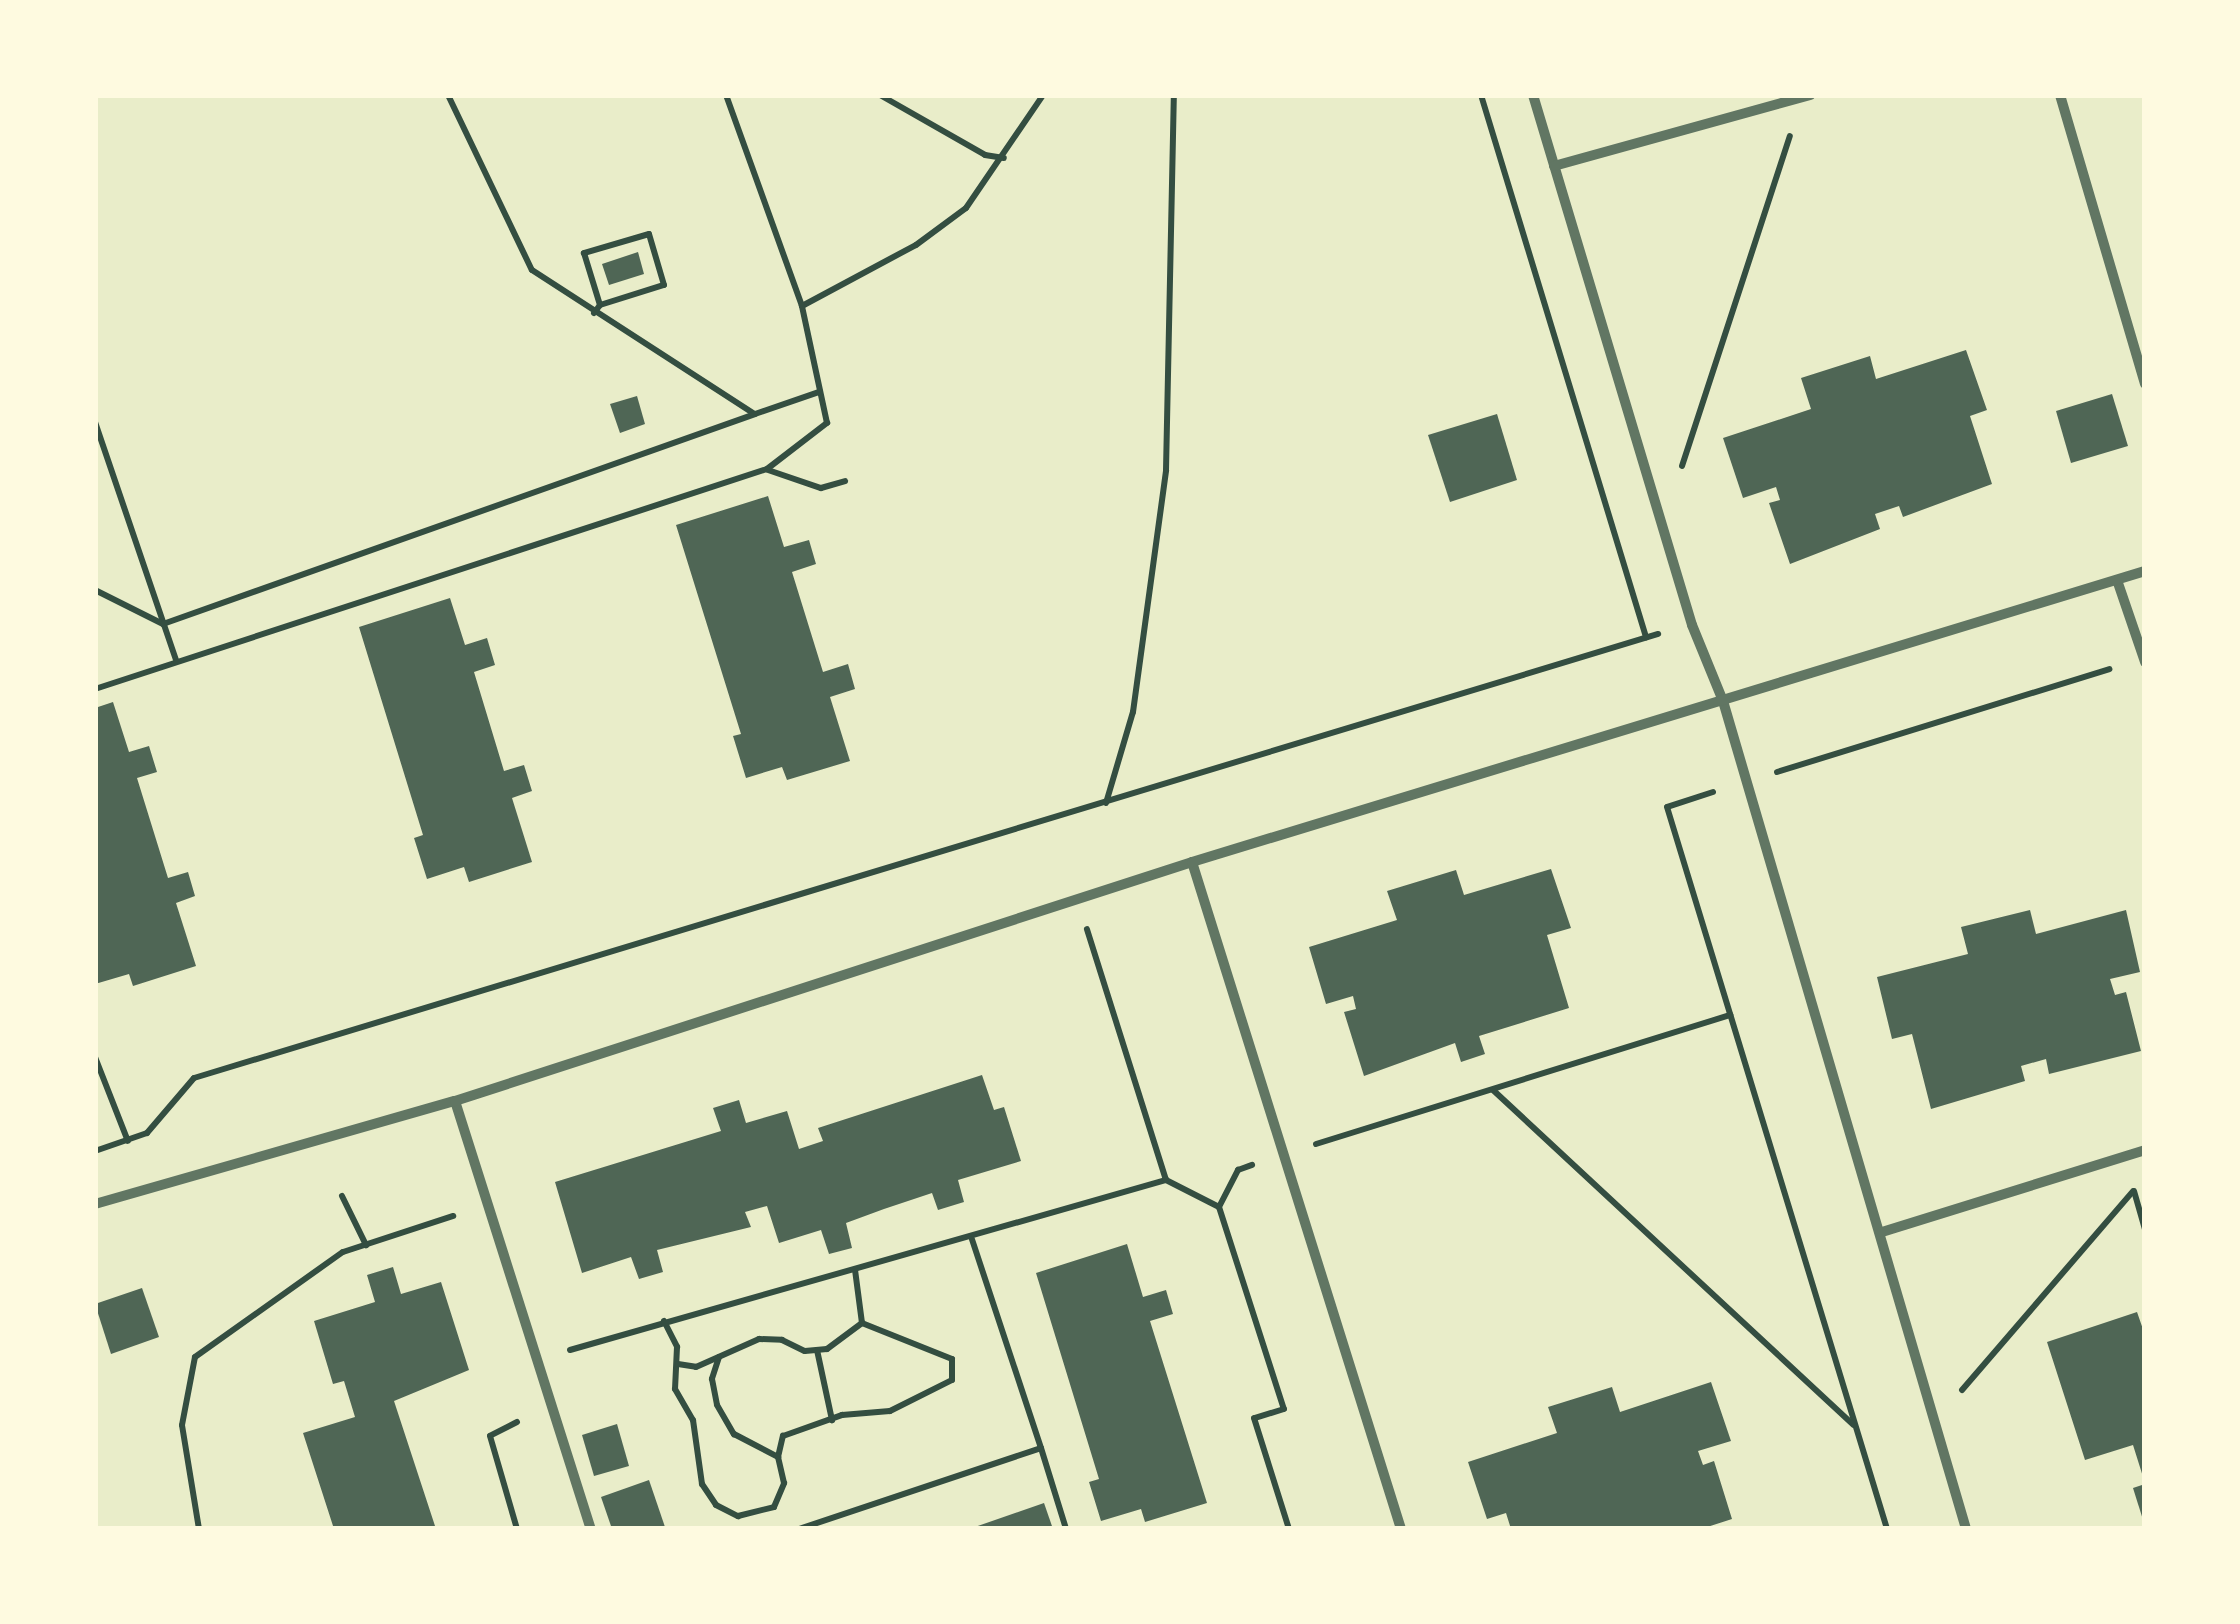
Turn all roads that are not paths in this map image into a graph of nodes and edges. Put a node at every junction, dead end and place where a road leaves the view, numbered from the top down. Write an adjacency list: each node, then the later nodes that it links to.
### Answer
1 (1532, 95): 4 (street)
2 (2060, 95): 5 (street)
3 (1806, 96): 4 (street)
4 (1554, 166): 9 (street)
5 (2145, 384)
6 (2145, 572): 7 (street)
7 (2117, 580): 8 (street); 9 (street)
8 (2145, 662)
9 (1722, 701): 10 (street); 14 (street)
10 (1192, 862): 11 (street); 16 (street)
11 (455, 1101): 13 (street); 15 (street)
12 (2145, 1150): 14 (street)
13 (95, 1204)
14 (1882, 1232): 17 (street)
15 (591, 1529)
16 (1401, 1529)
17 (1966, 1529)

